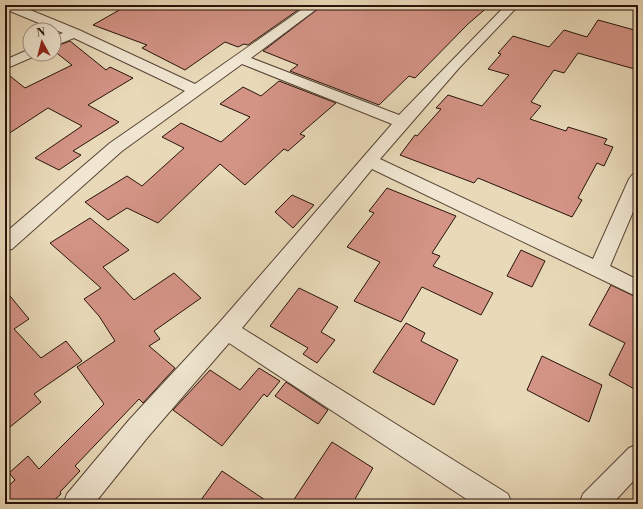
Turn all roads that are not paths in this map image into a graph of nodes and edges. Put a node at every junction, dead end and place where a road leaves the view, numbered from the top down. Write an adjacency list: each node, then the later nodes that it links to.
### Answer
1 (7, 5): 4 (street)
2 (316, 5): 7 (street)
3 (513, 5): 10 (street)
4 (74, 33): 5 (street); 9 (street)
5 (62, 38)
6 (22, 57): 8 (street)
7 (242, 59): 9 (street); 10 (street)
8 (5, 65)
9 (195, 90): 13 (street)
10 (402, 122): 11 (street)
11 (369, 161): 14 (street); 16 (street)
12 (638, 179): 14 (street)
13 (5, 244)
14 (598, 270): 15 (street)
15 (638, 289)
16 (227, 330): 18 (street); 19 (street)
17 (638, 457): 20 (street)
18 (77, 504)
19 (498, 504)
20 (593, 504)

